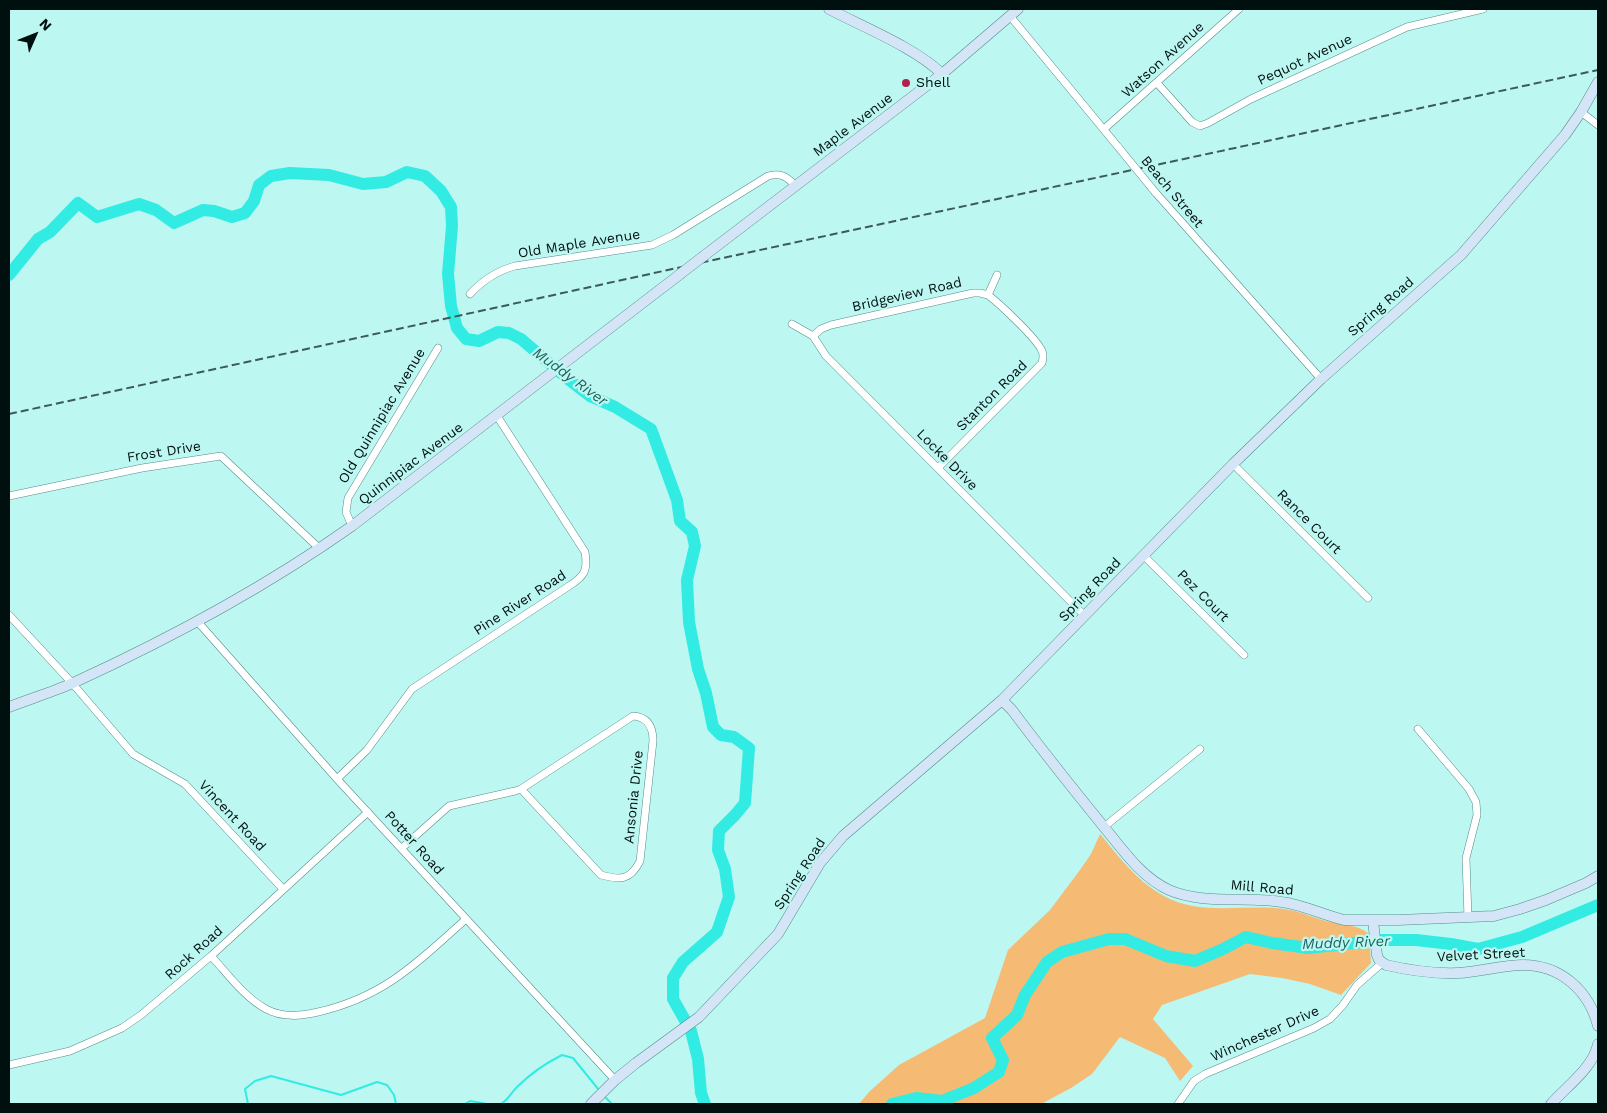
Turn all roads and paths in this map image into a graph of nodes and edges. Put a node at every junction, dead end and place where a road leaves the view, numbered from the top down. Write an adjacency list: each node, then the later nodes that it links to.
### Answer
1 (830, 9): 5 (street)
2 (1239, 9): 7 (street, Watson Avenue)
3 (1479, 9): 7 (street, Pequot Avenue)
4 (1014, 12): 5 (street, Maple Avenue); 10 (street, Beach Street)
5 (942, 74): 11 (street, Maple Avenue)
6 (1598, 82): 8 (street, Spring Road)
7 (1157, 83): 10 (street, Watson Avenue)
8 (1581, 112): 9 (street); 18 (street, Spring Road)
9 (1598, 125)
10 (1104, 129): 18 (street, Beach Street, bridge)
11 (796, 186): 13 (street, Old Maple Avenue); 19 (street, Quinnipiac Avenue, bridge)
12 (997, 275): 14 (street)
13 (470, 294)
14 (988, 294): 16 (street, Bridgeview Road); 21 (street, Stanton Road)
15 (792, 324): 16 (street, Locke Drive)
16 (813, 336): 21 (street, Locke Drive)
17 (438, 348): 23 (street, Old Quinnipiac Avenue)
18 (1320, 379): 20 (street, Spring Road)
19 (496, 416): 23 (street, Quinnipiac Avenue); 36 (street, Pine River Road)
20 (1233, 464): 25 (street, Spring Road); 26 (street, Rance Court)
21 (938, 468): 28 (street, Locke Drive)
22 (9, 496): 24 (street, Frost Drive)
23 (352, 526): 24 (street, Quinnipiac Avenue)
24 (320, 549): 29 (street, Quinnipiac Avenue)
25 (1144, 556): 28 (street, Spring Road); 30 (street, Pez Court)
26 (1368, 598)
27 (9, 615): 31 (street, Vincent Road)
28 (1085, 616): 32 (street, Spring Road)
29 (197, 621): 31 (street, Quinnipiac Avenue); 36 (street, Potter Road)
30 (1244, 655)
31 (72, 683): 33 (street, Quinnipiac Avenue); 42 (street, Vincent Road)
32 (1002, 700): 39 (street, Mill Road); 51 (street, Spring Road)
33 (9, 707)
34 (1418, 729): 43 (street)
35 (1200, 749): 39 (street)
36 (337, 779): 38 (street, Potter Road)
37 (521, 789): 37 (street, Ansonia Drive); 40 (street, Ansonia Drive)
38 (368, 812): 40 (street, Potter Road); 42 (street, Rock Road)
39 (1104, 827): 45 (street, Mill Road)
40 (402, 848): 44 (street, Potter Road)
41 (1598, 876): 43 (street, Mill Road)
42 (283, 889): 46 (street, Rock Road)
43 (1468, 918): 45 (street, Mill Road)
44 (466, 919): 46 (street); 51 (street, Potter Road)
45 (1373, 921): 47 (street)
46 (211, 956): 50 (street, Rock Road)
47 (1382, 963): 48 (street, Velvet Street); 53 (street, Winchester Drive)
48 (1598, 1026)
49 (1598, 1044): 54 (street)
50 (9, 1065)
51 (615, 1080): 52 (street, Spring Road)
52 (594, 1103)
53 (1178, 1104)
54 (1551, 1104)

